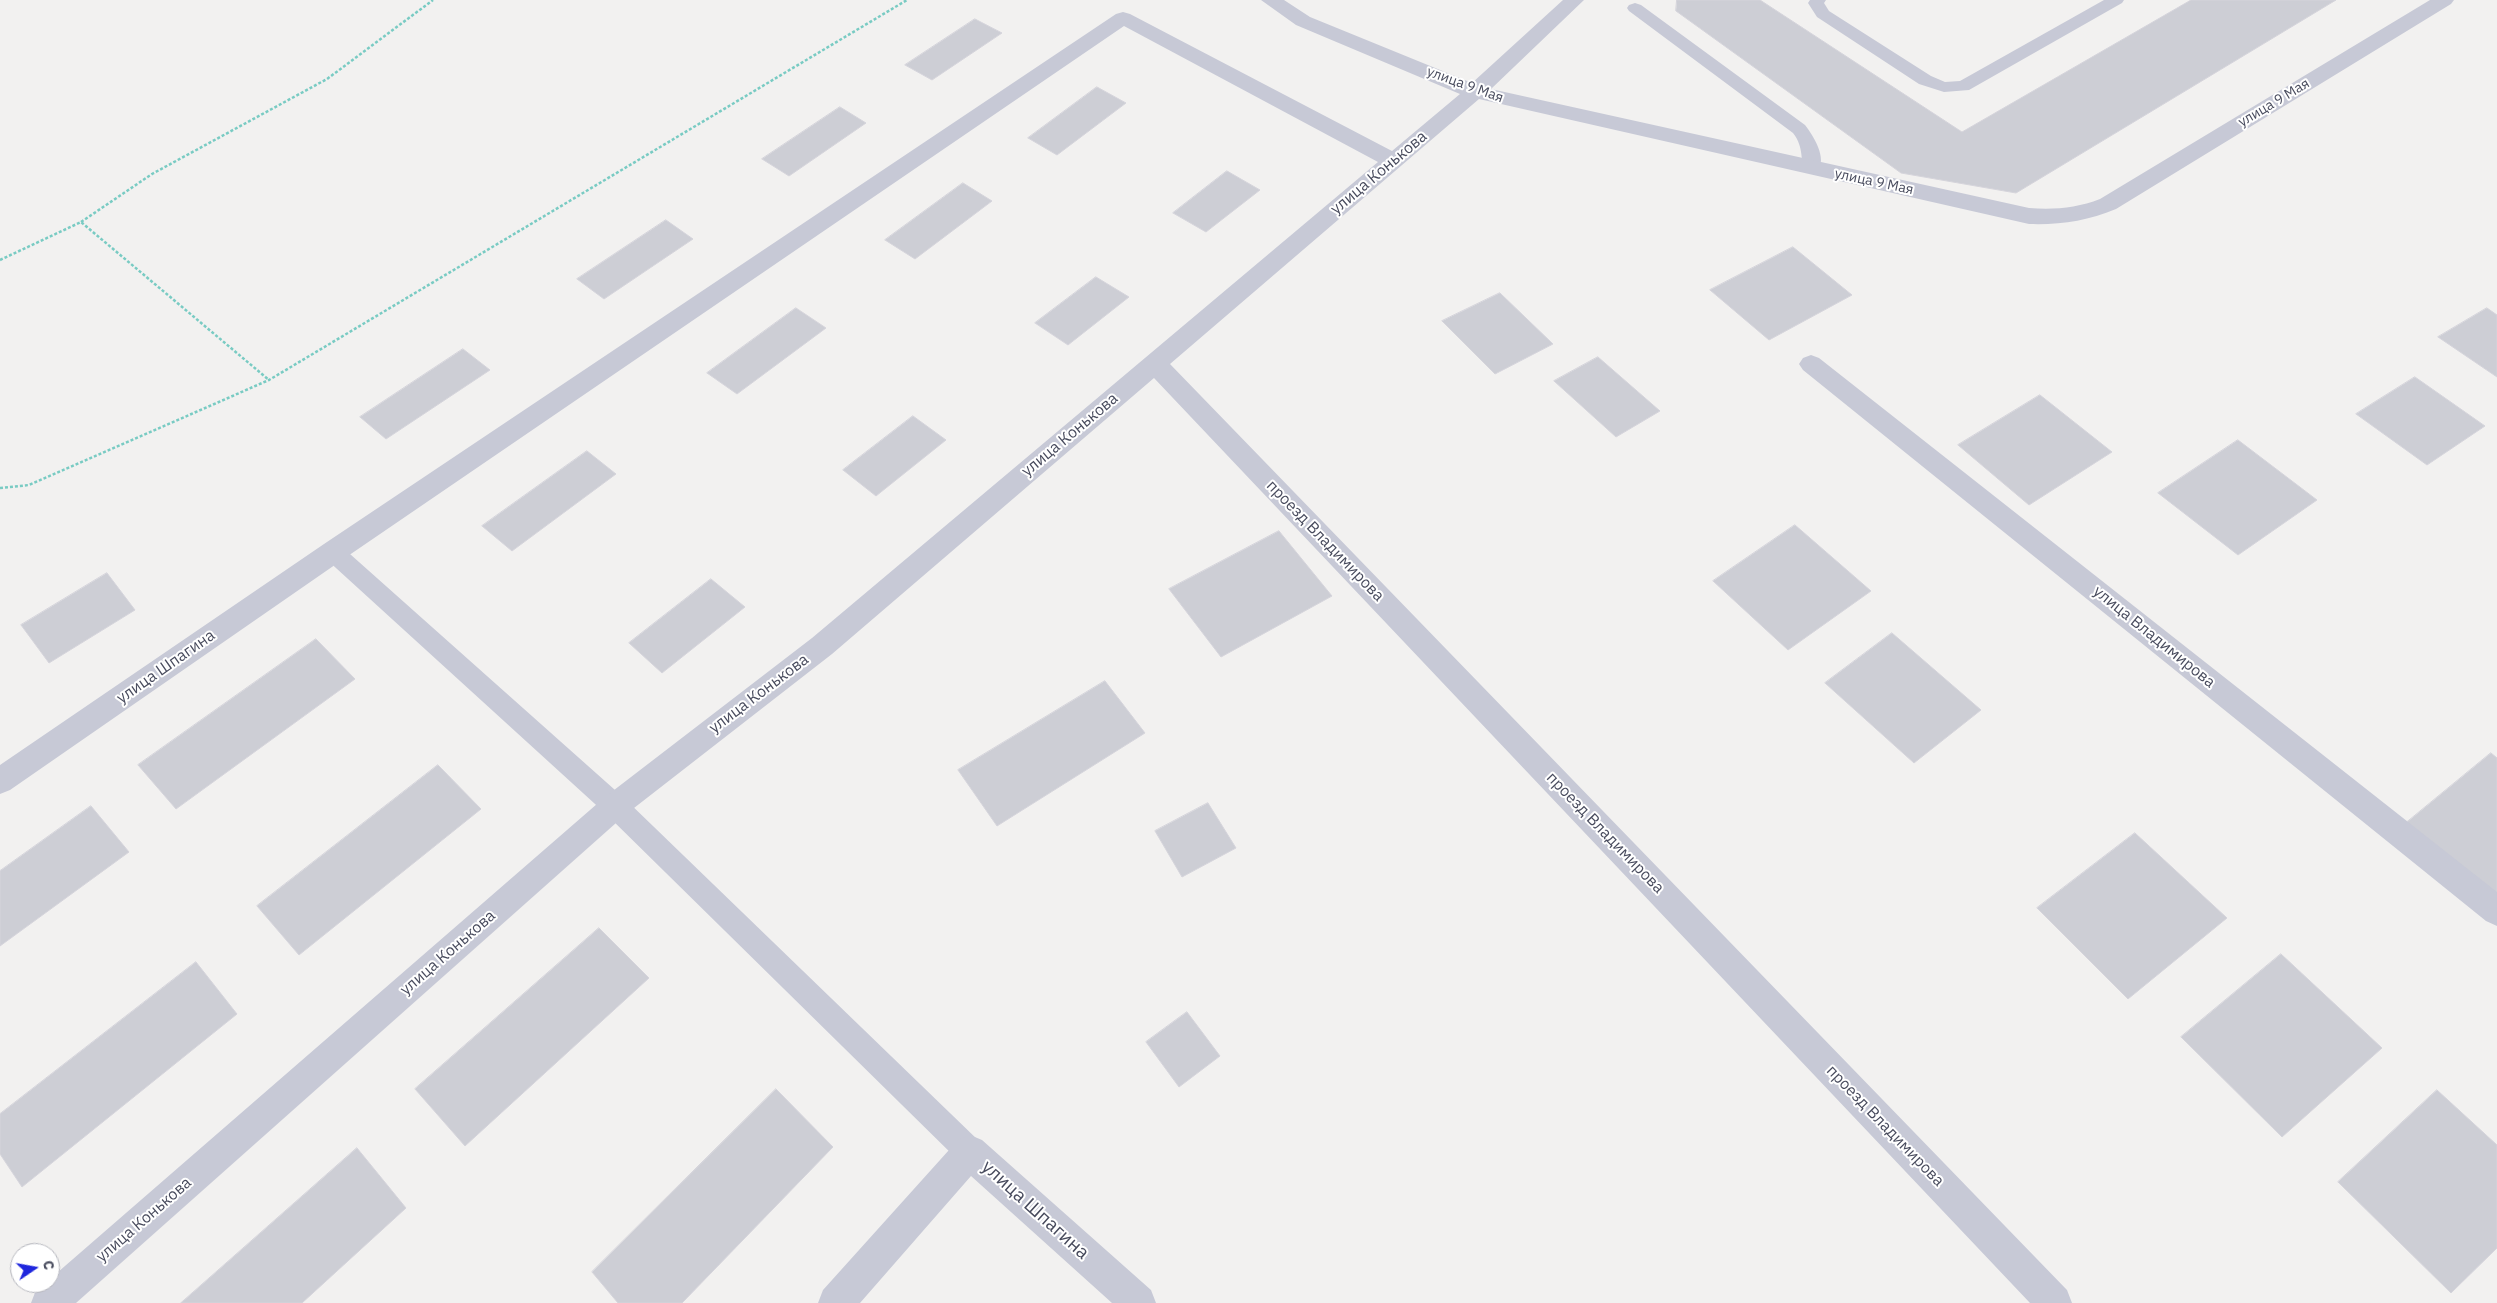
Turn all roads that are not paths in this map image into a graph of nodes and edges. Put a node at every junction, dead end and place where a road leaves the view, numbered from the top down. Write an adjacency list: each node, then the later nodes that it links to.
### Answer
1 (1271, 0): 7 (street, улица 9 Мая)
2 (1574, 0): 7 (street, улица Конькова)
3 (1818, 0): 4 (lane)
4 (2116, 0)
5 (2444, 0): 9 (street, улица 9 Мая)
6 (1635, 8): 9 (lane)
7 (1475, 92): 8 (street, улица Конькова); 9 (street, улица 9 Мая)
8 (1393, 161): 10 (street, улица Конькова); 12 (street, улица Шпагина)
9 (1812, 168)
10 (1155, 364): 14 (street, улица Конькова); 20 (street, проезд Владимирова)
11 (1810, 364): 15 (street, улица Владимирова)
12 (333, 552): 13 (street, улица Шпагина); 14 (lane)
13 (0, 781)
14 (615, 806): 16 (lane); 17 (street, улица Конькова)
15 (2497, 910)
16 (970, 1152): 18 (street, улица Шпагина); 19 (street, улица Шпагина)
17 (49, 1303)
18 (836, 1303)
19 (1138, 1303)
20 (2054, 1303)

